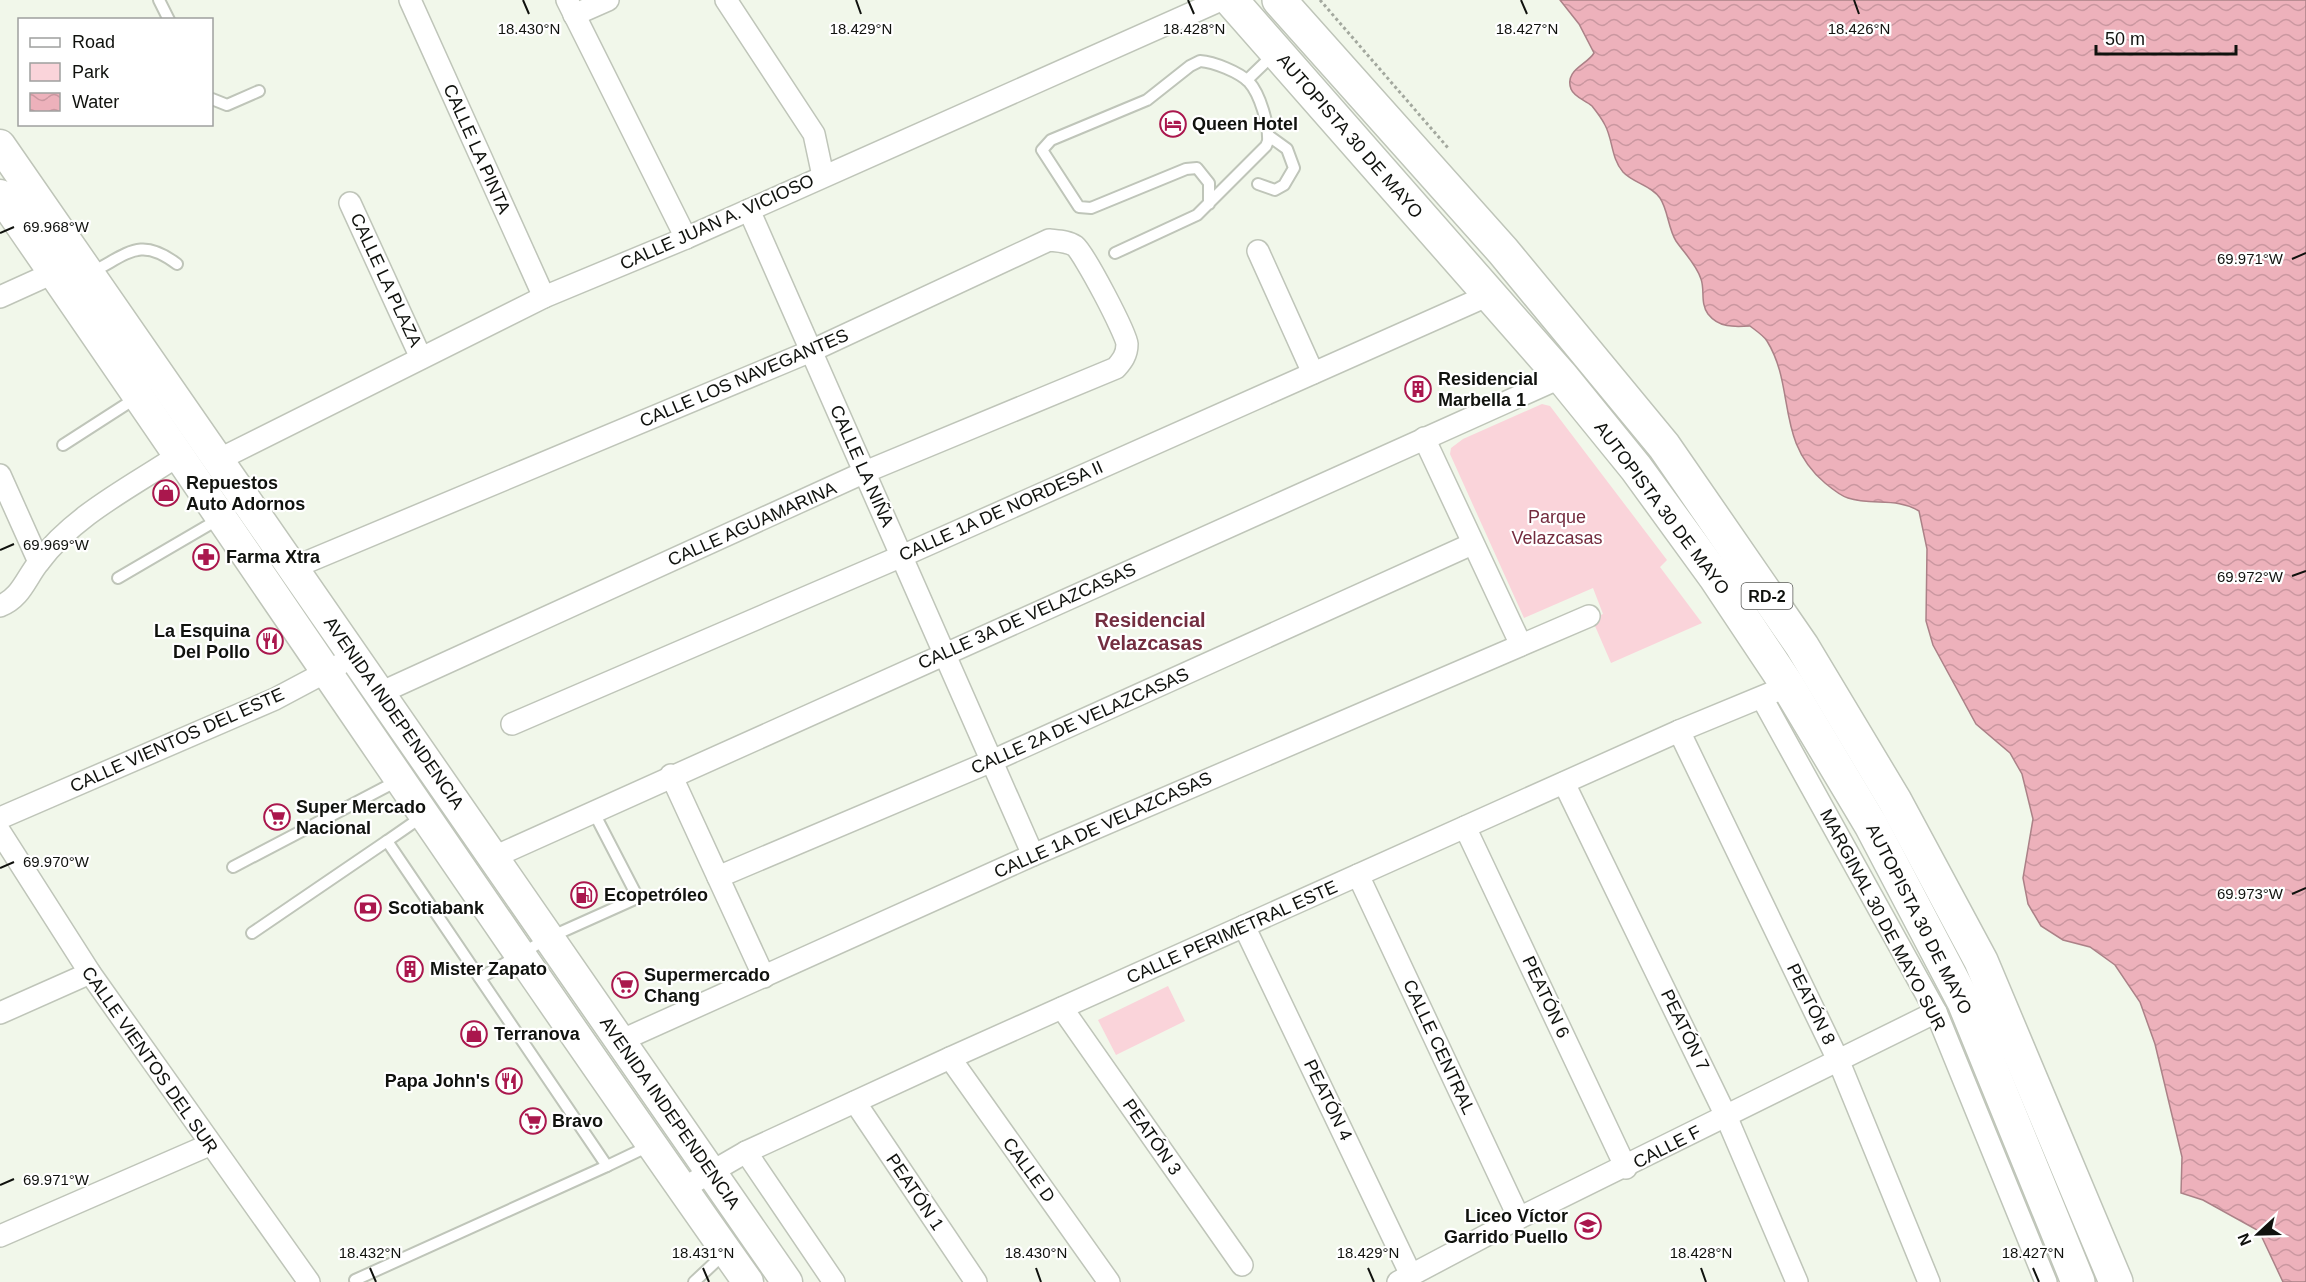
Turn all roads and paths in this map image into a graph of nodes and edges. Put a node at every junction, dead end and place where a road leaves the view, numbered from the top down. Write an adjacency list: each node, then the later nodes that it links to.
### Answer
1 (159, 0): 10 (lane)
2 (410, 0): 31 (street, CALLE LA PINTA)
3 (608, 0): 9 (street)
4 (726, 0): 18 (street)
5 (1221, 0): 18 (street, CALLE JUAN A. VICIOSO)
6 (1231, 0): 11 (highway, AUTOPISTA 30 DE MAYO / RD-2)
7 (1279, 0): 113 (highway, AUTOPISTA 30 DE MAYO / RD-2)
8 (1320, 0): 17 (path)
9 (570, 7): 24 (street)
10 (168, 18)
11 (1277, 51): 12 (lane); 29 (highway, AUTOPISTA 30 DE MAYO / RD-2)
12 (1247, 80): 15 (lane); 22 (lane)
13 (259, 91): 14 (lane)
14 (213, 99)
15 (1269, 136): 19 (lane); 22 (lane)
16 (0, 145): 28 (main road, AVENIDA INDEPENDENCIA)
17 (1450, 150)
18 (823, 176): 23 (street, CALLE JUAN A. VICIOSO)
19 (1258, 184)
20 (0, 195): 28 (main road, AVENIDA INDEPENDENCIA)
21 (350, 203): 33 (street, CALLE LA PLAZA)
22 (1209, 204): 26 (lane)
23 (749, 210): 24 (street, CALLE JUAN A. VICIOSO); 32 (street, CALLE LA NIÑA)
24 (686, 238): 31 (street, CALLE JUAN A. VICIOSO)
25 (1258, 252): 35 (street)
26 (1115, 253)
27 (177, 264): 28 (lane)
28 (73, 267): 30 (street); 37 (main road, AVENIDA INDEPENDENCIA); 41 (main road, AVENIDA INDEPENDENCIA)
29 (1489, 294): 35 (street, CALLE 1A DE NORDESA II); 36 (highway, AUTOPISTA 30 DE MAYO / RD-2)
30 (0, 297)
31 (544, 297): 33 (street, CALLE JUAN A. VICIOSO)
32 (811, 351): 34 (street, CALLE LOS NAVEGANTES); 42 (street, CALLE LA NIÑA); 48 (street, CALLE LOS NAVEGANTES)
33 (421, 358): 41 (street, CALLE JUAN A. VICIOSO)
34 (1125, 358): 42 (street, CALLE AGUAMARINA)
35 (1313, 373): 46 (street, CALLE 1A DE NORDESA II)
36 (1562, 377): 38 (street, CALLE 3A DE VELAZCASAS); 55 (highway, AUTOPISTA 30 DE MAYO / RD-2)
37 (139, 396): 39 (lane); 40 (main road, AVENIDA INDEPENDENCIA)
38 (1424, 438): 45 (street); 53 (street, CALLE 3A DE VELAZCASAS)
39 (63, 445)
40 (179, 455): 44 (main road, AVENIDA INDEPENDENCIA); 47 (street)
41 (220, 459): 48 (main road, AVENIDA INDEPENDENCIA)
42 (865, 472): 46 (street, CALLE LA NIÑA); 56 (street, CALLE AGUAMARINA)
43 (0, 475): 47 (street)
44 (222, 517): 49 (lane); 54 (main road, AVENIDA INDEPENDENCIA)
45 (1472, 544): 52 (street); 59 (street, CALLE 2A DE VELAZCASAS)
46 (902, 556): 53 (street, CALLE LA NIÑA); 57 (street, CALLE 1A DE NORDESA II)
47 (39, 562): 50 (street)
48 (295, 567): 54 (main road, AVENIDA INDEPENDENCIA)
49 (118, 578)
50 (0, 606)
51 (1589, 616): 52 (street, CALLE 1A DE VELAZCASAS)
52 (1521, 645): 69 (street, CALLE 1A DE VELAZCASAS)
53 (945, 654): 59 (street, CALLE LA NIÑA); 60 (street, CALLE 3A DE VELAZCASAS)
54 (340, 664): 56 (main road, AVENIDA INDEPENDENCIA); 61 (main road, AVENIDA INDEPENDENCIA); 65 (street, CALLE VIENTOS DEL ESTE)
55 (1775, 692): 58 (street, CALLE PERIMETRAL ESTE); 82 (street, MARGINAL 30 DE MAYO SUR); 112 (highway, AUTOPISTA 30 DE MAYO / RD-2)
56 (380, 693): 70 (main road, AVENIDA INDEPENDENCIA)
57 (512, 724)
58 (1679, 731): 62 (street, CALLE PERIMETRAL ESTE); 86 (street, PEATÓN 8)
59 (992, 761): 69 (street, CALLE LA NIÑA); 73 (street, CALLE 2A DE VELAZCASAS)
60 (671, 775): 63 (street, CALLE 3A DE VELAZCASAS); 73 (street)
61 (399, 779): 64 (main road, AVENIDA INDEPENDENCIA); 71 (lane)
62 (1564, 783): 66 (street, CALLE PERIMETRAL ESTE); 88 (street, PEATÓN 7)
63 (593, 811): 70 (street, CALLE 3A DE VELAZCASAS); 76 (lane)
64 (425, 814): 68 (lane); 77 (main road, AVENIDA INDEPENDENCIA)
65 (0, 818)
66 (1465, 827): 72 (street, CALLE PERIMETRAL ESTE); 93 (street, PEATÓN 6)
67 (0, 832): 78 (street, CALLE VIENTOS DEL SUR)
68 (387, 841): 75 (lane); 80 (lane)
69 (1033, 855): 79 (street, CALLE 1A DE VELAZCASAS)
70 (494, 857): 76 (main road, AVENIDA INDEPENDENCIA)
71 (233, 867)
72 (1358, 875): 74 (street, CALLE PERIMETRAL ESTE); 96 (street, CALLE CENTRAL)
73 (718, 878): 79 (street)
74 (1244, 926): 81 (street, CALLE PERIMETRAL ESTE); 100 (street, PEATÓN 4)
75 (252, 933)
76 (548, 938): 77 (lane); 84 (main road, AVENIDA INDEPENDENCIA)
77 (519, 955): 80 (lane); 90 (main road, AVENIDA INDEPENDENCIA)
78 (90, 973): 83 (street); 89 (street, CALLE VIENTOS DEL SUR)
79 (764, 977): 84 (street, CALLE 1A DE VELAZCASAS)
80 (480, 978): 92 (lane)
81 (1062, 1008): 85 (street, CALLE PERIMETRAL ESTE); 99 (street, PEATÓN 3)
82 (1936, 1012): 86 (street, CALLE F); 111 (street, MARGINAL 30 DE MAYO SUR)
83 (0, 1013)
84 (620, 1041): 94 (main road, AVENIDA INDEPENDENCIA)
85 (950, 1058): 87 (street, CALLE PERIMETRAL ESTE); 108 (street, CALLE D)
86 (1839, 1062): 88 (street, CALLE F); 110 (street, PEATÓN 8)
87 (855, 1102): 91 (street, CALLE PERIMETRAL ESTE); 107 (street, PEATÓN 1)
88 (1726, 1116): 93 (street, CALLE F); 109 (street, PEATÓN 7)
89 (209, 1145): 97 (street); 102 (street, CALLE VIENTOS DEL SUR)
90 (652, 1145): 92 (lane); 95 (main road, AVENIDA INDEPENDENCIA)
91 (746, 1152): 94 (street, CALLE PERIMETRAL ESTE); 106 (street)
92 (607, 1166): 101 (lane)
93 (1626, 1168): 96 (street, CALLE F)
94 (711, 1171): 95 (street, CALLE PERIMETRAL ESTE); 105 (main road, AVENIDA INDEPENDENCIA)
95 (682, 1189): 98 (main road, AVENIDA INDEPENDENCIA)
96 (1519, 1218): 100 (street, CALLE F)
97 (0, 1236)
98 (726, 1252): 103 (lane); 104 (main road, AVENIDA INDEPENDENCIA)
99 (1242, 1265)
100 (1405, 1278)
101 (355, 1280)
102 (309, 1282)
103 (694, 1282)
104 (748, 1282)
105 (787, 1282)
106 (834, 1282)
107 (976, 1282)
108 (1109, 1282)
109 (1797, 1282)
110 (1929, 1282)
111 (2046, 1282)
112 (2078, 1282)
113 (2116, 1282)

